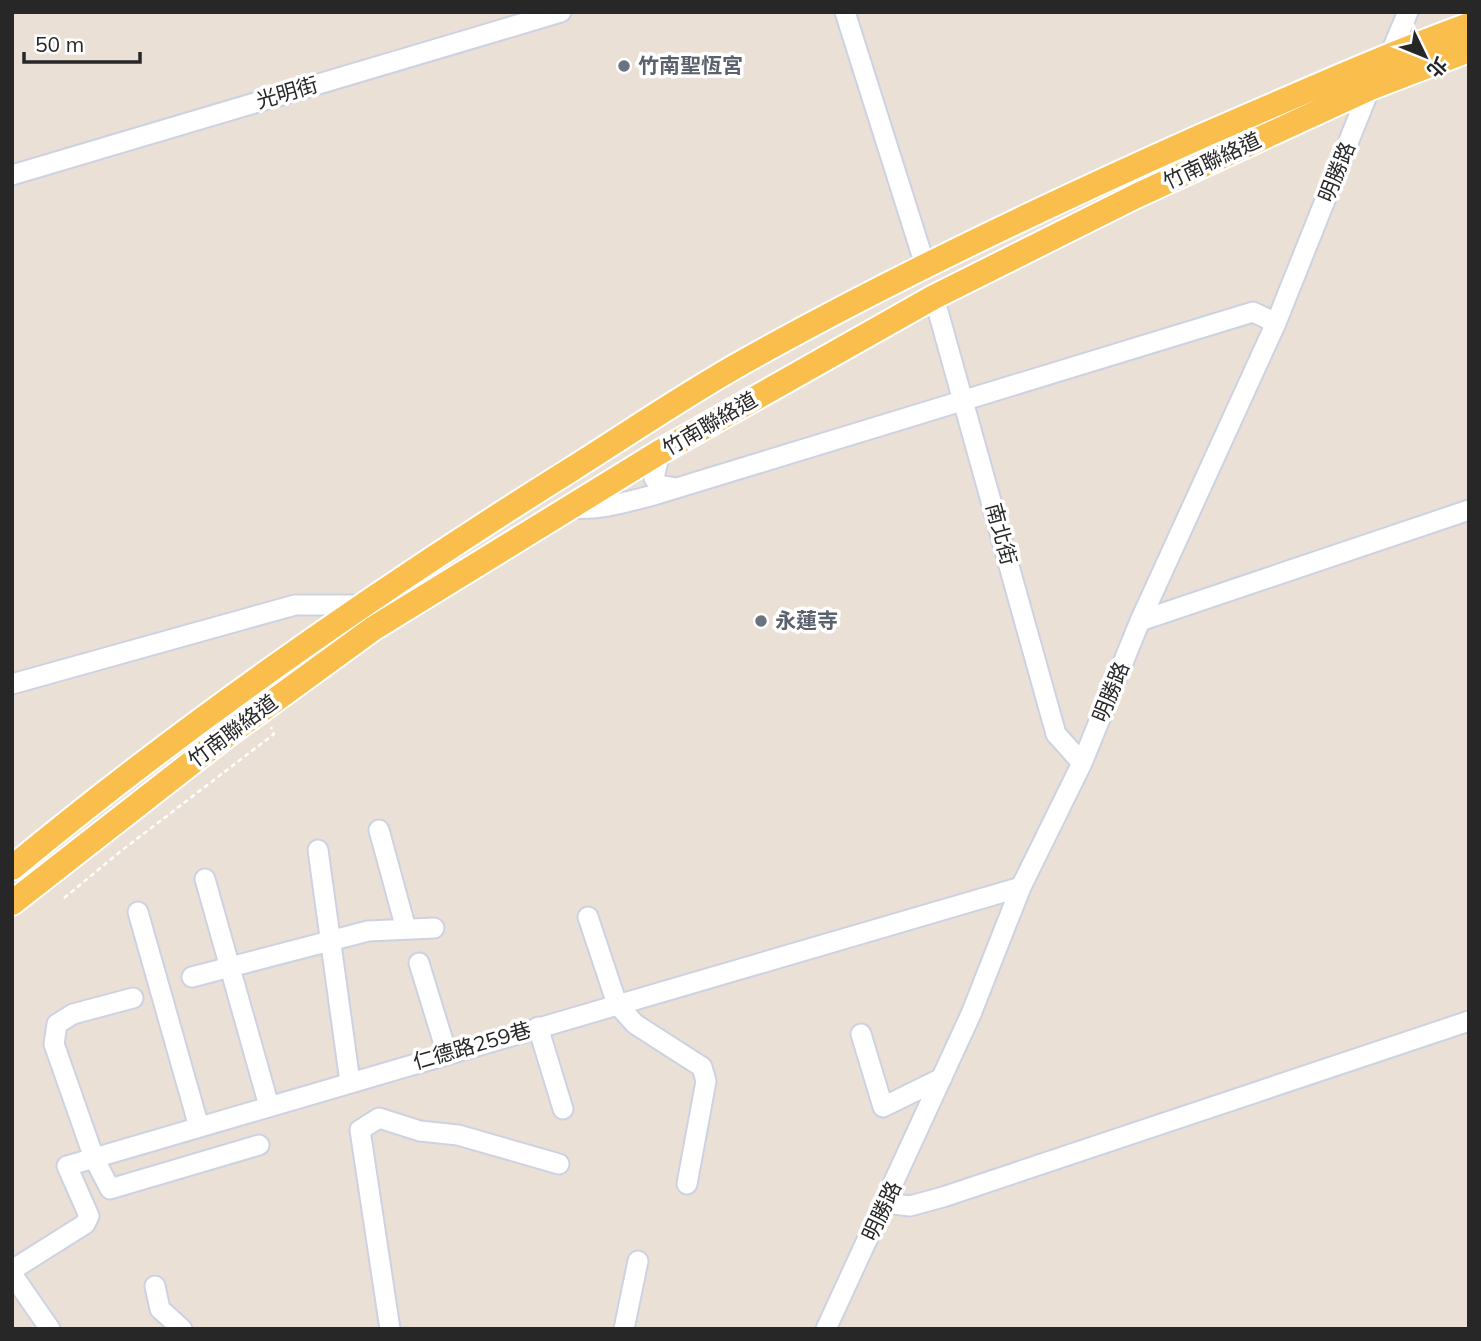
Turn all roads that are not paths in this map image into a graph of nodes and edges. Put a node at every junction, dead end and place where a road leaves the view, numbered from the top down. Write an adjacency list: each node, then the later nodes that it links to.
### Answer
1 (561, 12): 8 (street, 光明街)
2 (845, 12): 9 (street)
3 (1408, 12): 6 (street, 明勝路)
4 (1469, 25): 6 (main road, 竹南聯絡道)
5 (1469, 50): 7 (main road, 竹南聯絡道)
6 (1390, 54): 7 (street, 明勝路); 9 (main road, 竹南聯絡道)
7 (1370, 88): 10 (main road, 竹南聯絡道); 11 (street, 明勝路)
8 (12, 175)
9 (925, 265): 17 (main road, 竹南聯絡道)
10 (934, 296): 12 (street, 南北街); 13 (main road, 竹南聯絡道)
11 (1276, 323): 12 (street); 18 (street, 明勝路)
12 (964, 401): 14 (street); 21 (street, 南北街)
13 (660, 452): 14 (street); 15 (main road, 竹南聯絡道)
14 (676, 488): 15 (street)
15 (569, 508): 19 (main road, 竹南聯絡道)
16 (1469, 510): 18 (street)
17 (361, 605): 19 (street); 20 (street); 24 (main road, 竹南聯絡道)
18 (1140, 621): 21 (street, 明勝路)
19 (374, 628): 27 (main road, 竹南聯絡道)
20 (12, 684)
21 (1082, 763): 26 (street, 明勝路)
22 (379, 830): 31 (street)
23 (318, 850): 32 (street)
24 (12, 868)
25 (205, 879): 34 (street)
26 (1021, 887): 37 (street, 仁德路259巷); 42 (street, 明勝路)
27 (12, 903)
28 (138, 912): 46 (street)
29 (588, 917): 37 (street)
30 (434, 928): 31 (street)
31 (406, 929): 32 (street)
32 (332, 941): 34 (street); 43 (street)
33 (419, 963): 41 (street)
34 (231, 967): 35 (street); 44 (street)
35 (192, 977)
36 (133, 998): 48 (street)
37 (617, 1004): 39 (street, 仁德路259巷); 50 (street)
38 (1469, 1021): 51 (street)
39 (538, 1027): 41 (street, 仁德路259巷); 45 (street)
40 (860, 1034): 42 (street)
41 (447, 1054): 43 (street, 仁德路259巷)
42 (942, 1078): 51 (street, 明勝路)
43 (350, 1082): 44 (street, 仁德路259巷)
44 (269, 1106): 46 (street, 仁德路259巷)
45 (563, 1109)
46 (199, 1127): 48 (street, 仁德路259巷)
47 (260, 1145): 48 (street)
48 (94, 1158): 53 (street, 仁德路259巷)
49 (559, 1164): 57 (street)
50 (687, 1184)
51 (886, 1203): 59 (street, 明勝路)
52 (638, 1261): 58 (street)
53 (12, 1272): 55 (street)
54 (156, 1286): 56 (street)
55 (50, 1329)
56 (182, 1329)
57 (390, 1329)
58 (624, 1329)
59 (826, 1329)

